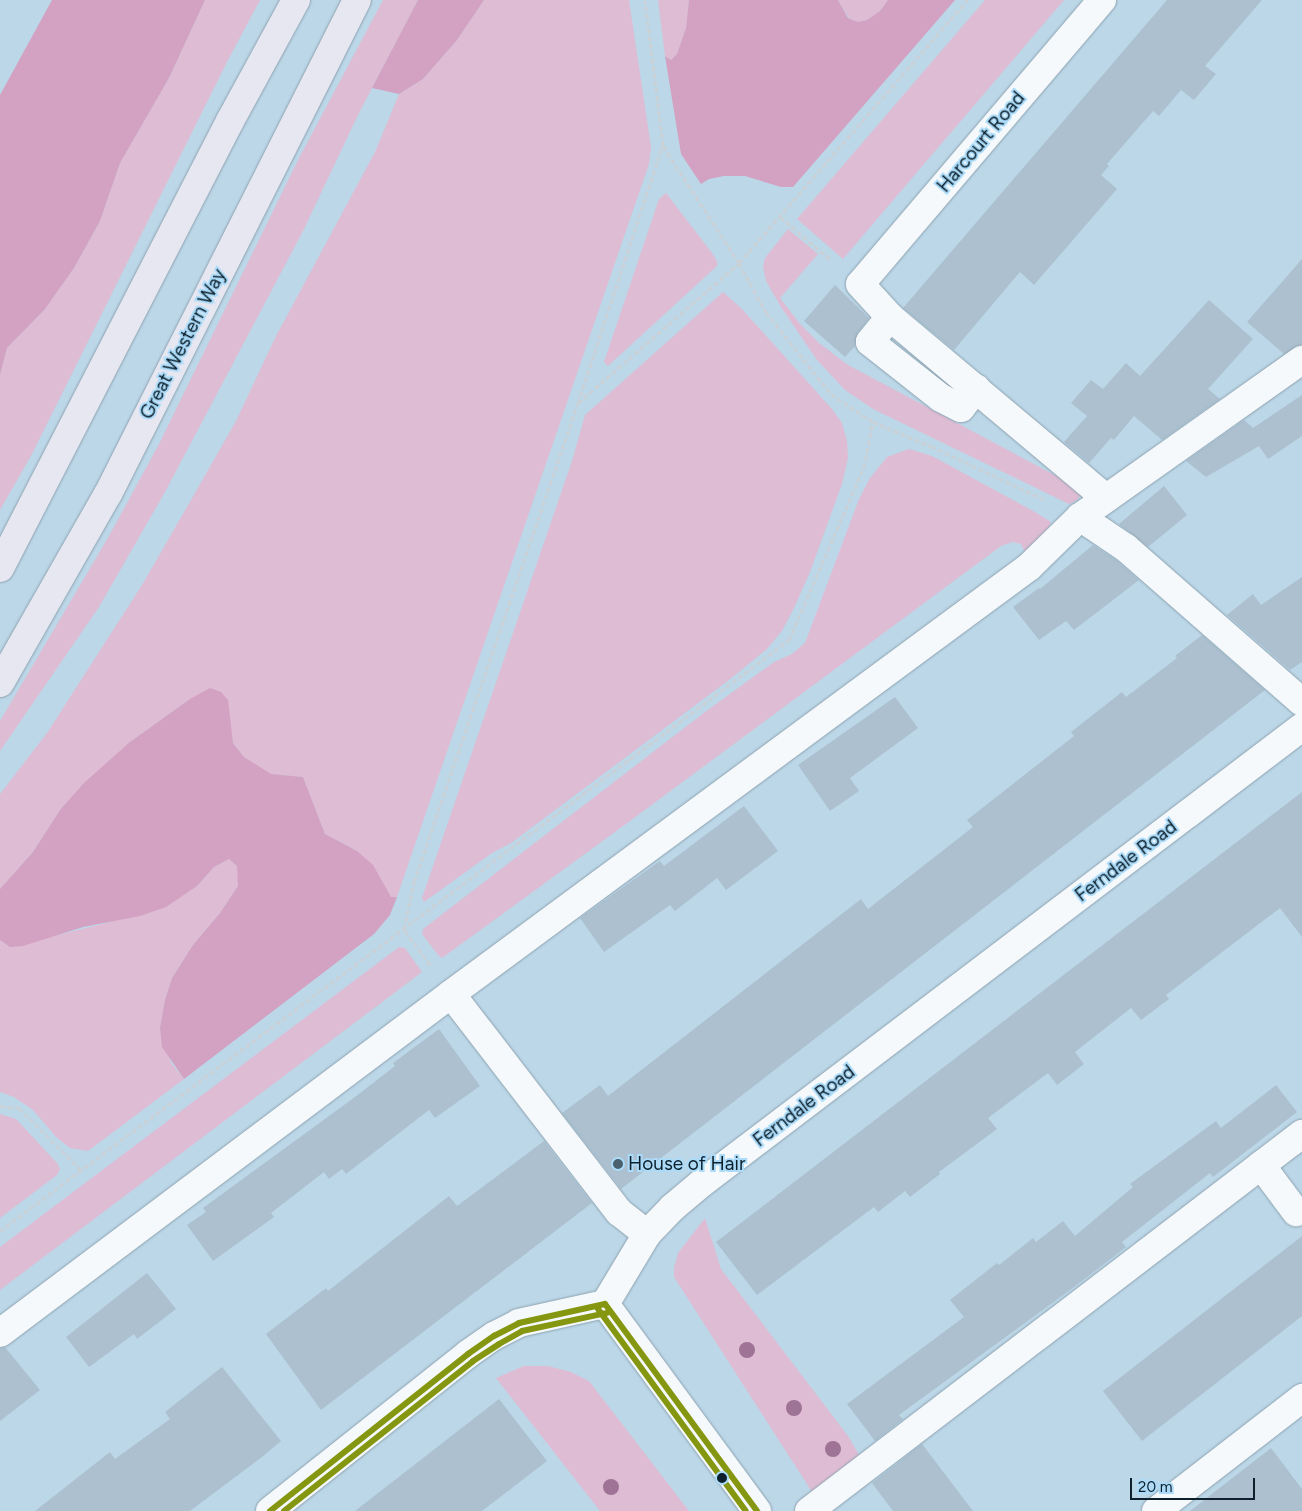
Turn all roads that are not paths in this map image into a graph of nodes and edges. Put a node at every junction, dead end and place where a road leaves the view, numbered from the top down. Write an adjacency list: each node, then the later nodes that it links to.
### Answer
1 (296, 0): 7 (main road)
2 (357, 0): 8 (main road, Great Western Way)
3 (1102, 0): 5 (street, Harcourt Road)
4 (1302, 360): 5 (street)
5 (1106, 498): 6 (street)
6 (1080, 516): 9 (street); 11 (street)
7 (0, 568)
8 (0, 683)
9 (1302, 702)
10 (1302, 727): 15 (street, Ferndale Road)
11 (451, 994): 15 (street); 17 (street)
12 (1302, 1134): 13 (street)
13 (1261, 1165): 14 (street); 21 (street)
14 (1296, 1212)
15 (646, 1234): 16 (street, Ferndale Road)
16 (605, 1304): 19 (street); 20 (street)
17 (0, 1333)
18 (1300, 1404): 22 (street)
19 (270, 1511)
20 (757, 1511)
21 (809, 1511)
22 (1156, 1511)

